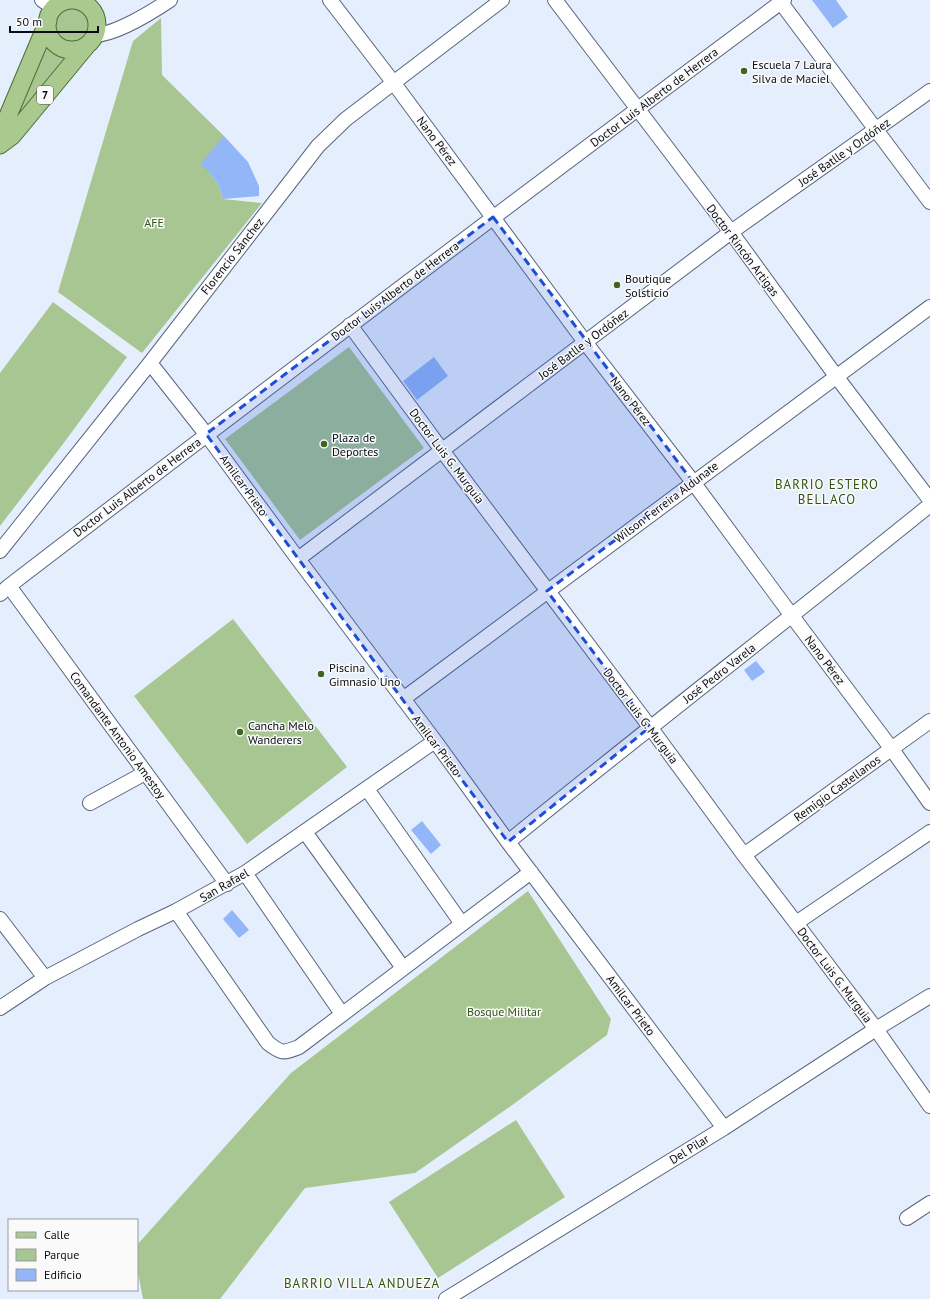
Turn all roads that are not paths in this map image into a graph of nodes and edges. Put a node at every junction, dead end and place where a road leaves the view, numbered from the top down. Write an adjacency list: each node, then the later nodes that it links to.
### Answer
1 (170, 0): 8 (street)
2 (330, 0): 9 (street, Nano Pérez)
3 (502, 0): 9 (street, Florencio Sánchez)
4 (555, 0): 11 (street, Doctor Rincón Artigas)
5 (782, 1): 11 (street, Doctor Luis Alberto de Herrera); 12 (street)
6 (54, 6): 7 (main road); 8 (main road); 13 (main road, 7)
7 (96, 8): 8 (main road)
8 (92, 39): 14 (main road, 7)
9 (393, 82): 16 (street, Nano Pérez); 21 (street, Florencio Sánchez)
10 (930, 91): 12 (street, José Batlle y Ordóñez)
11 (637, 110): 16 (street, Doctor Luis Alberto de Herrera); 17 (street, Doctor Rincón Artigas)
12 (876, 129): 15 (street); 17 (street, José Batlle y Ordóñez)
13 (0, 139)
14 (0, 144)
15 (930, 202)
16 (493, 217): 19 (street, Doctor Luis Alberto de Herrera); 20 (street, Nano Pérez)
17 (731, 232): 20 (street, José Batlle y Ordóñez); 22 (street, Doctor Rincón Artigas)
18 (930, 307): 22 (street, Wilson Ferreira Aldunate)
19 (350, 325): 23 (street, Doctor Luis Alberto de Herrera); 24 (street, Doctor Luis G. Murguia)
20 (585, 342): 24 (street, José Batlle y Ordóñez); 25 (street, Nano Pérez)
21 (150, 363): 23 (street, Amilcar Prieto); 28 (street, Florencio Sánchez)
22 (836, 376): 25 (street, Wilson Ferreira Aldunate); 26 (street, Doctor Rincón Artigas)
23 (206, 434): 29 (street, Amilcar Prieto); 30 (street, Doctor Luis Alberto de Herrera)
24 (441, 450): 29 (street, José Batlle y Ordóñez); 31 (street, Doctor Luis G. Murguia)
25 (693, 482): 31 (street, Wilson Ferreira Aldunate); 32 (street, Nano Pérez)
26 (930, 500)
27 (930, 505): 32 (street, José Pedro Varela)
28 (0, 551)
29 (298, 559): 33 (street, Amilcar Prieto)
30 (4, 590): 38 (street, Comandante Antonio Amestoy)
31 (547, 590): 33 (street, Wilson Ferreira Aldunate); 35 (street, Doctor Luis G. Murguia)
32 (792, 616): 35 (street, José Pedro Varela); 37 (street, Nano Pérez)
33 (403, 699): 36 (street, Amilcar Prieto)
34 (930, 721): 37 (street, Remigio Castellanos)
35 (650, 727): 44 (street, José Pedro Varela); 45 (street, Doctor Luis G. Murguia)
36 (435, 741): 39 (street, San Rafael); 44 (street, Amilcar Prieto)
37 (891, 748): 41 (street, Nano Pérez); 45 (street, Remigio Castellanos)
38 (145, 773): 40 (street); 48 (street, Comandante Antonio Amestoy)
39 (367, 789): 42 (street, San Rafael); 52 (street)
40 (90, 803)
41 (930, 803)
42 (305, 832): 47 (street, San Rafael); 53 (street)
43 (930, 832): 51 (street)
44 (508, 842): 46 (street, Amilcar Prieto)
45 (744, 855): 51 (street, Doctor Luis G. Murguia)
46 (531, 872): 52 (street); 60 (street, Amilcar Prieto)
47 (245, 873): 48 (street, San Rafael); 57 (street)
48 (226, 884): 49 (street, San Rafael)
49 (176, 912): 54 (street, San Rafael); 57 (street)
50 (0, 920): 54 (street)
51 (796, 923): 58 (street, Doctor Luis G. Murguia)
52 (462, 924): 53 (street)
53 (403, 968): 57 (street)
54 (45, 978): 56 (street, San Rafael)
55 (930, 996): 58 (street, Del Pilar)
56 (0, 1008)
57 (342, 1014)
58 (876, 1029): 59 (street, Doctor Luis G. Murguia); 60 (street, Del Pilar)
59 (930, 1106)
60 (724, 1128): 63 (street, Del Pilar)
61 (930, 1203): 62 (street)
62 (907, 1218)
63 (446, 1299)

